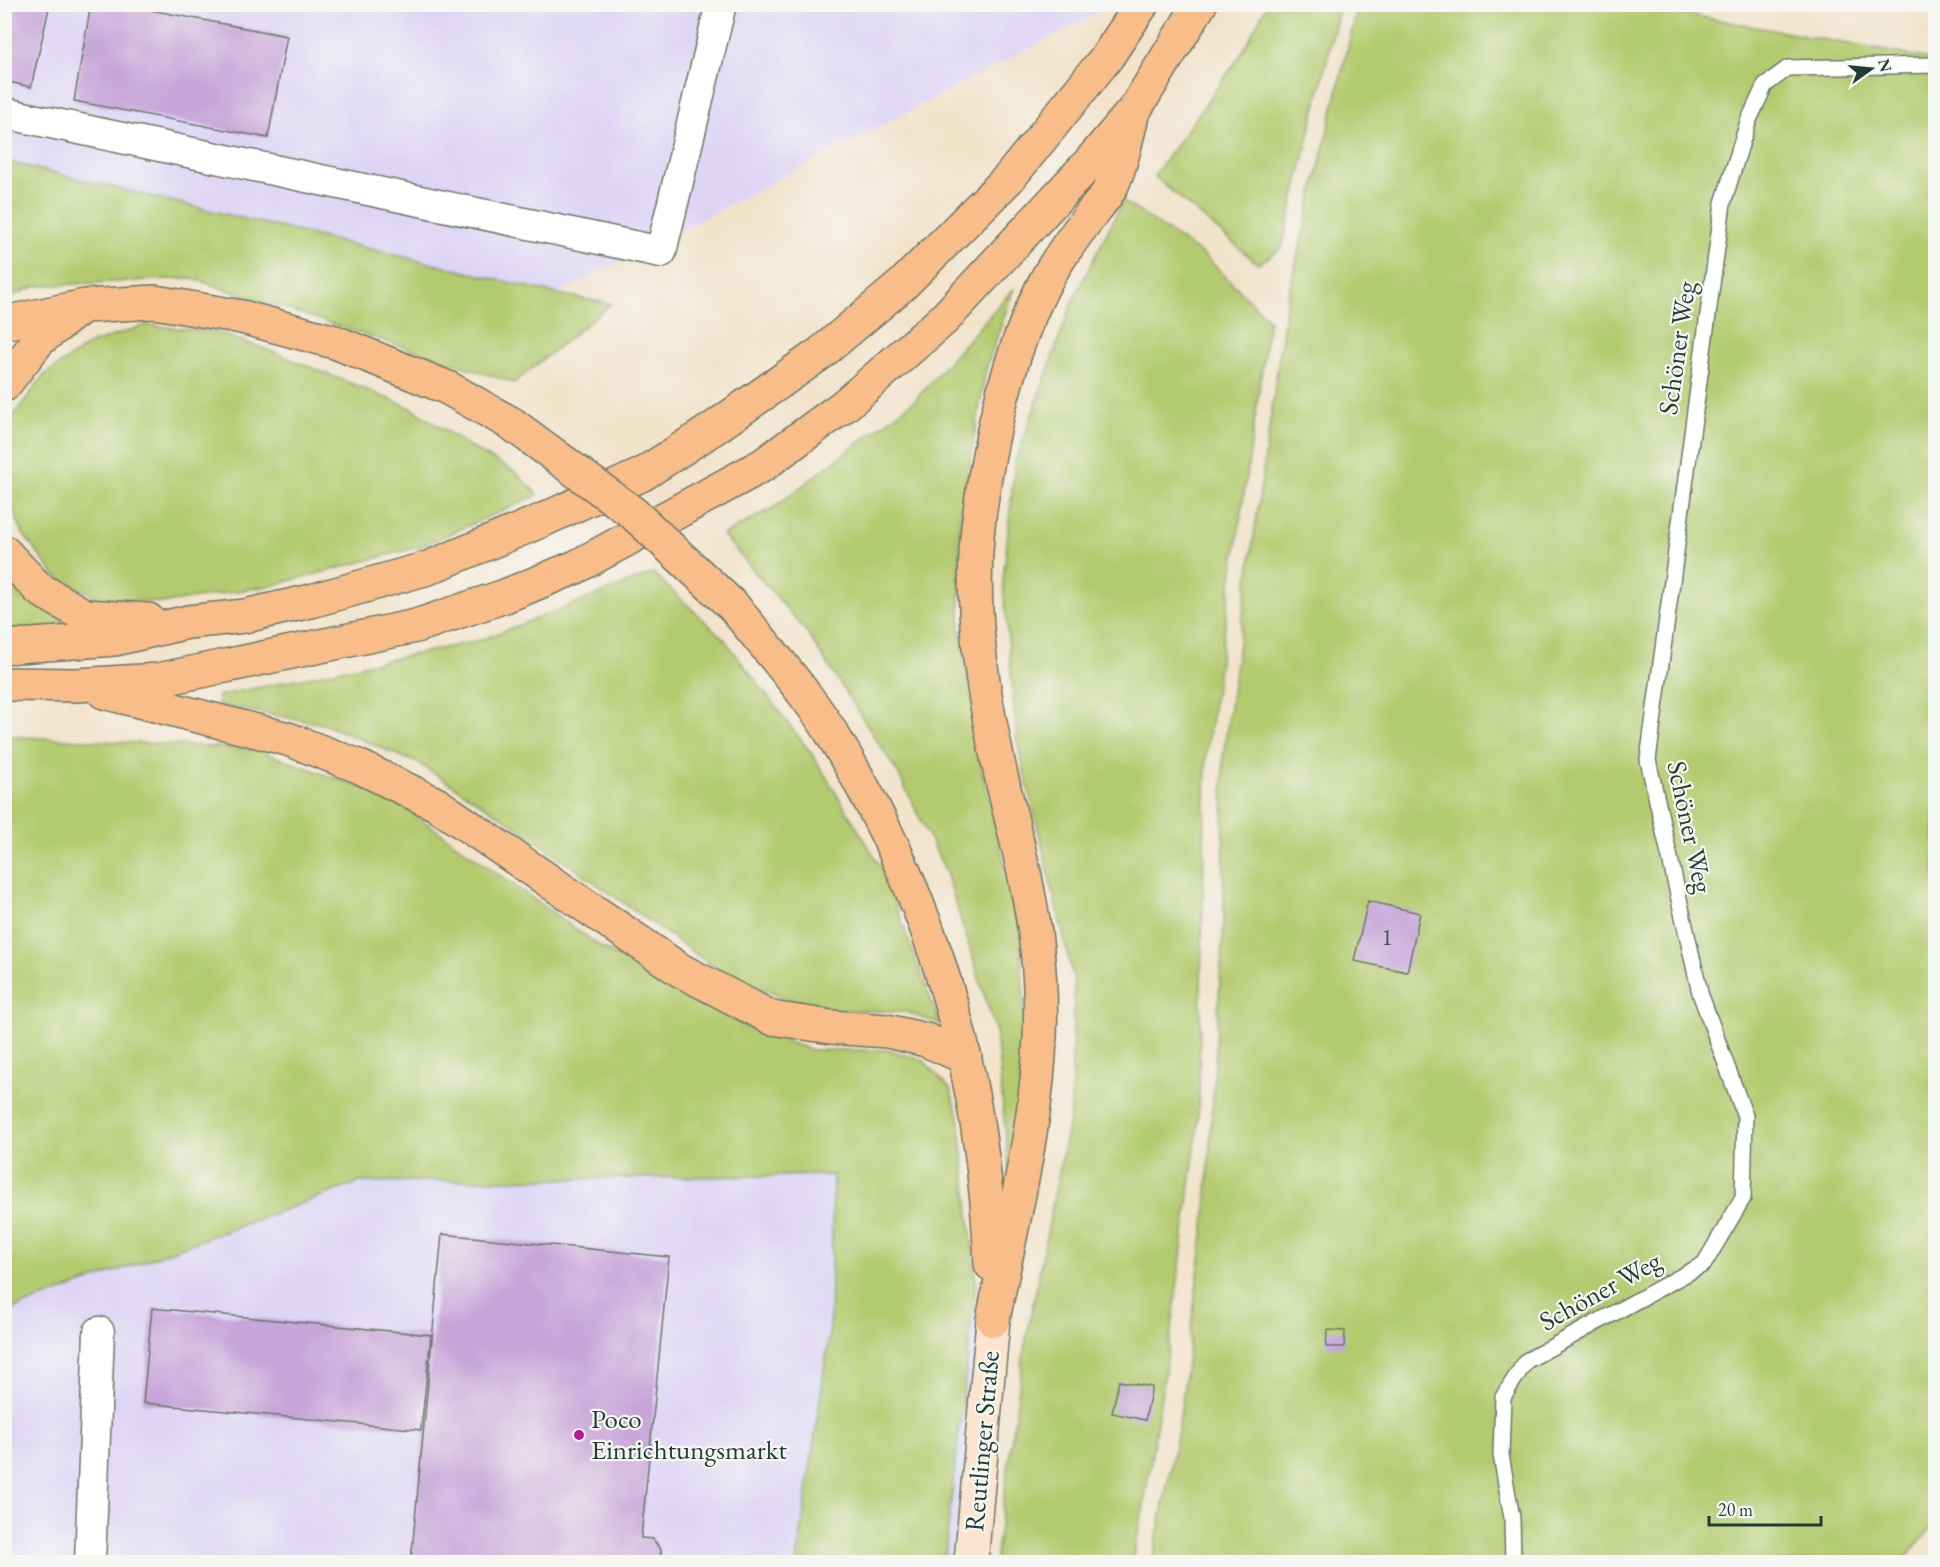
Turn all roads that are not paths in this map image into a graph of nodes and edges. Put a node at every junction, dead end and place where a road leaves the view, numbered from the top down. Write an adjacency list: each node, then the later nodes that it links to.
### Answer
1 (721, 4): 6 (street)
2 (1142, 4): 11 (main road)
3 (1200, 4): 5 (main road)
4 (1935, 65): 20 (lane, Schöner Weg)
5 (1135, 108): 14 (main road); 16 (main road)
6 (4, 113)
7 (85, 306): 8 (main road); 9 (main road); 15 (main road, bridge)
8 (4, 323)
9 (4, 385)
10 (4, 552): 11 (main road)
11 (188, 622): 12 (main road)
12 (4, 647)
13 (4, 684): 14 (main road)
14 (77, 685): 15 (main road)
15 (965, 1056): 16 (main road)
16 (993, 1320): 19 (main road, Reutlinger Straße)
17 (99, 1332): 18 (street)
18 (90, 1563)
19 (971, 1563)
20 (1513, 1563)

